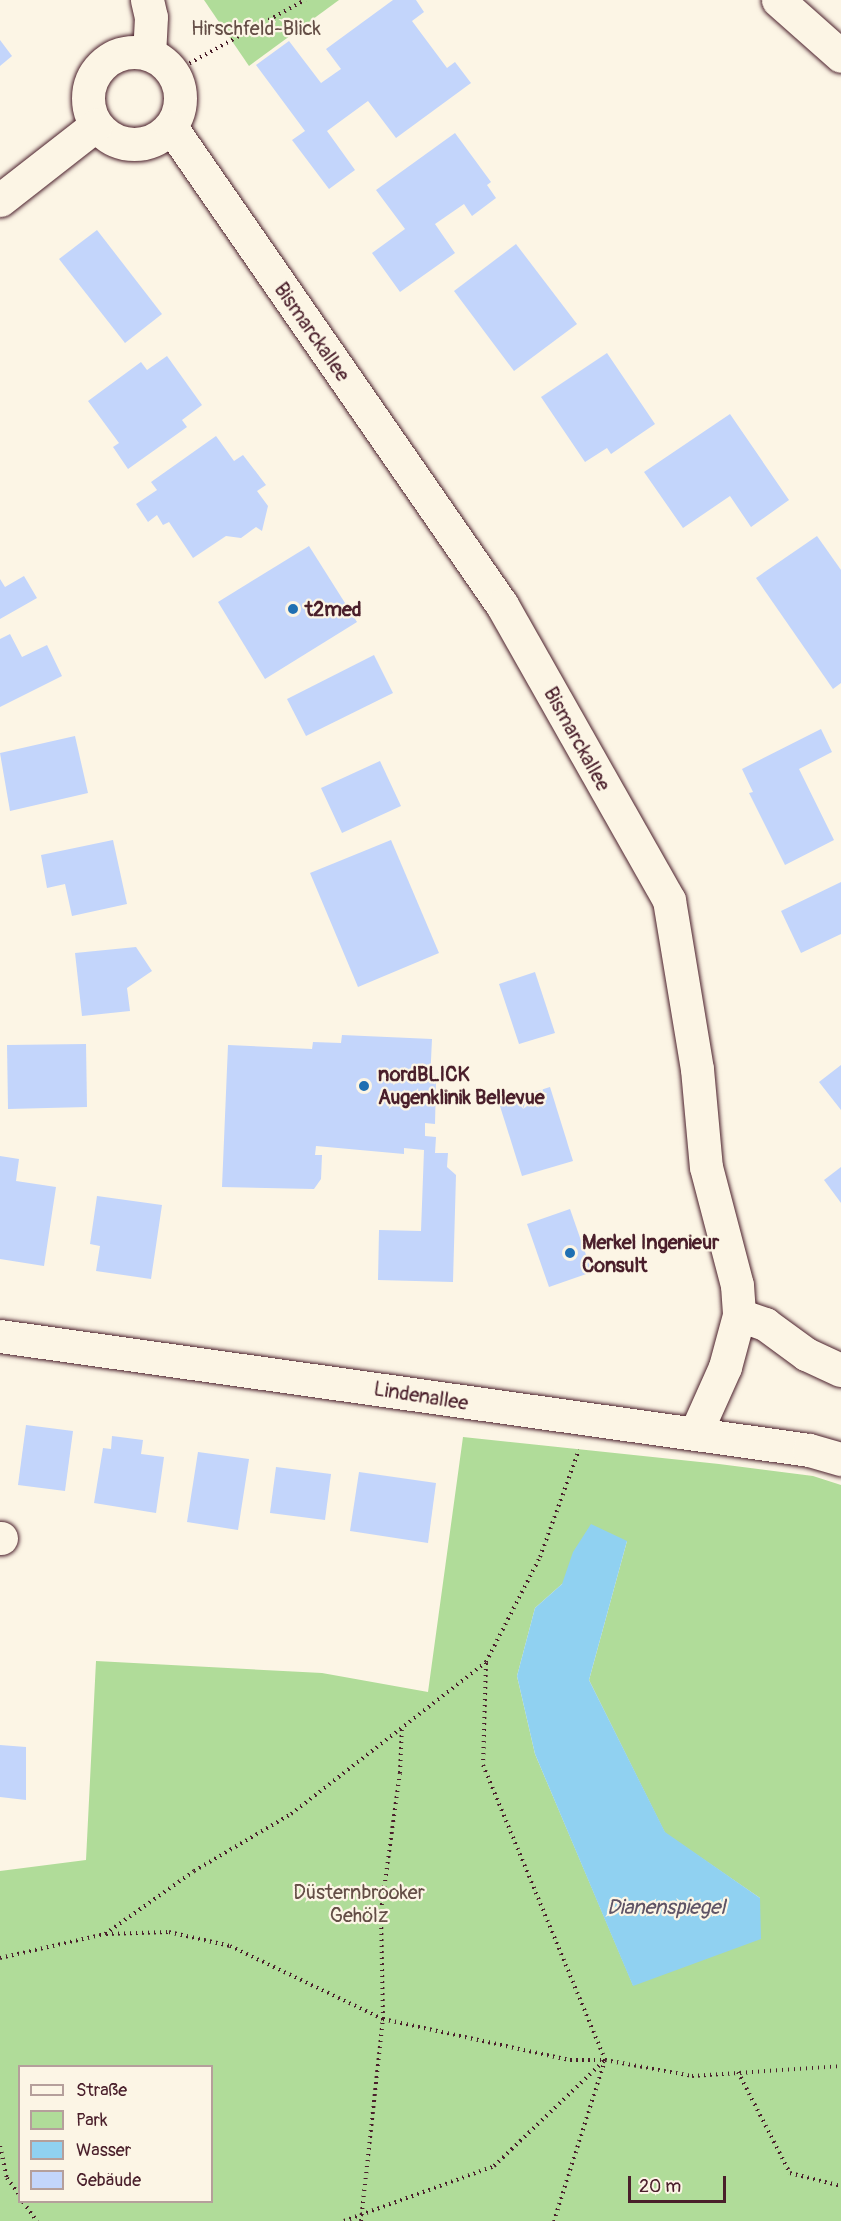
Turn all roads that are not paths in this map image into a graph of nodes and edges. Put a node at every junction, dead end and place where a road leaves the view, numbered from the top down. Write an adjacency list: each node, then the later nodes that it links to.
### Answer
1 (147, 0): 4 (street)
2 (778, 0): 3 (street)
3 (841, 56)
4 (161, 63): 5 (street); 6 (street)
5 (96, 125): 6 (street); 7 (street)
6 (171, 127): 8 (street, Bismarckallee)
7 (0, 200)
8 (739, 1315): 10 (street); 11 (street, Bismarckallee)
9 (0, 1336): 11 (street, Lindenallee)
10 (841, 1370)
11 (694, 1434): 12 (street, Lindenallee)
12 (841, 1459)

